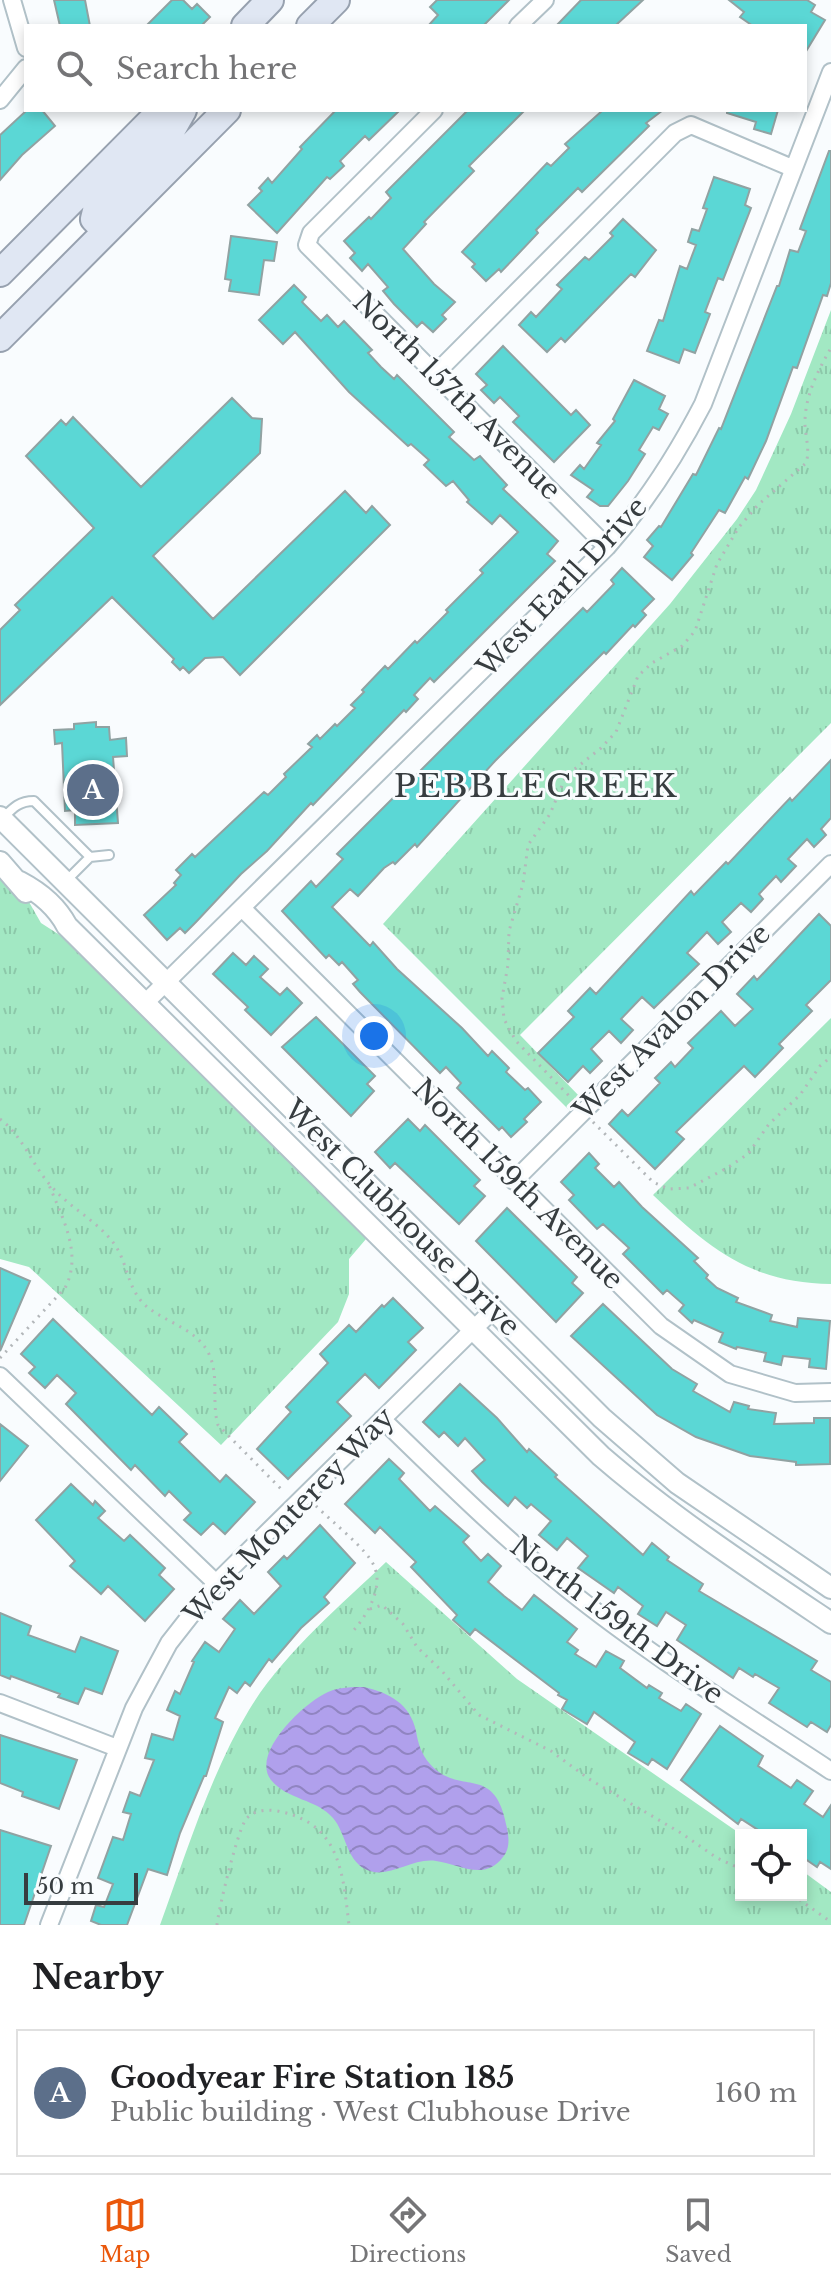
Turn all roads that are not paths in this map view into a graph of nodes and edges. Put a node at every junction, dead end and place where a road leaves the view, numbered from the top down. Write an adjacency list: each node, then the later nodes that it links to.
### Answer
1 (12, 0): 8 (street)
2 (270, 0): 5 (main road)
3 (336, 0): 6 (main road)
4 (545, 0): 7 (street)
5 (247, 24)
6 (312, 24)
7 (520, 24)
8 (24, 41)
9 (24, 70): 11 (street)
10 (831, 72): 16 (street, West Earll Drive)
11 (0, 100)
12 (160, 112): 18 (main road)
13 (182, 112): 17 (main road)
14 (225, 112): 17 (main road)
15 (432, 112): 20 (street, North 157th Avenue)
16 (792, 168): 20 (street); 21 (street, West Earll Drive)
17 (106, 231): 19 (main road)
18 (0, 273)
19 (0, 338)
20 (435, 374): 21 (street, North 157th Avenue)
21 (607, 547): 28 (street, West Earll Drive)
22 (1, 819): 24 (lane); 27 (street, West Clubhouse Drive)
23 (109, 855): 24 (lane)
24 (90, 857): 27 (lane)
25 (0, 862): 30 (street, West Clubhouse Drive)
26 (831, 864): 31 (street, West Avalon Drive)
27 (65, 881): 29 (street, West Clubhouse Drive)
28 (243, 909): 29 (street, West Earll Drive); 31 (street, North 159th Avenue)
29 (166, 982): 30 (street, West Earll Drive); 32 (street, West Clubhouse Drive)
30 (145, 1003): 33 (street, West Clubhouse Drive)
31 (514, 1181): 35 (street, North 159th Avenue)
32 (493, 1310): 33 (street, West Monterey Way); 38 (street, West Clubhouse Drive)
33 (473, 1330): 36 (street, West Monterey Way); 39 (street, West Clubhouse Drive)
34 (0, 1376): 37 (street)
35 (831, 1392)
36 (382, 1419): 37 (street, West Monterey Way); 42 (street, North 159th Drive)
37 (216, 1583): 41 (street, West Monterey Way)
38 (831, 1588)
39 (831, 1623)
40 (0, 1703): 41 (street)
41 (117, 1748): 43 (street, West Monterey Way)
42 (831, 1771)
43 (49, 1925)

